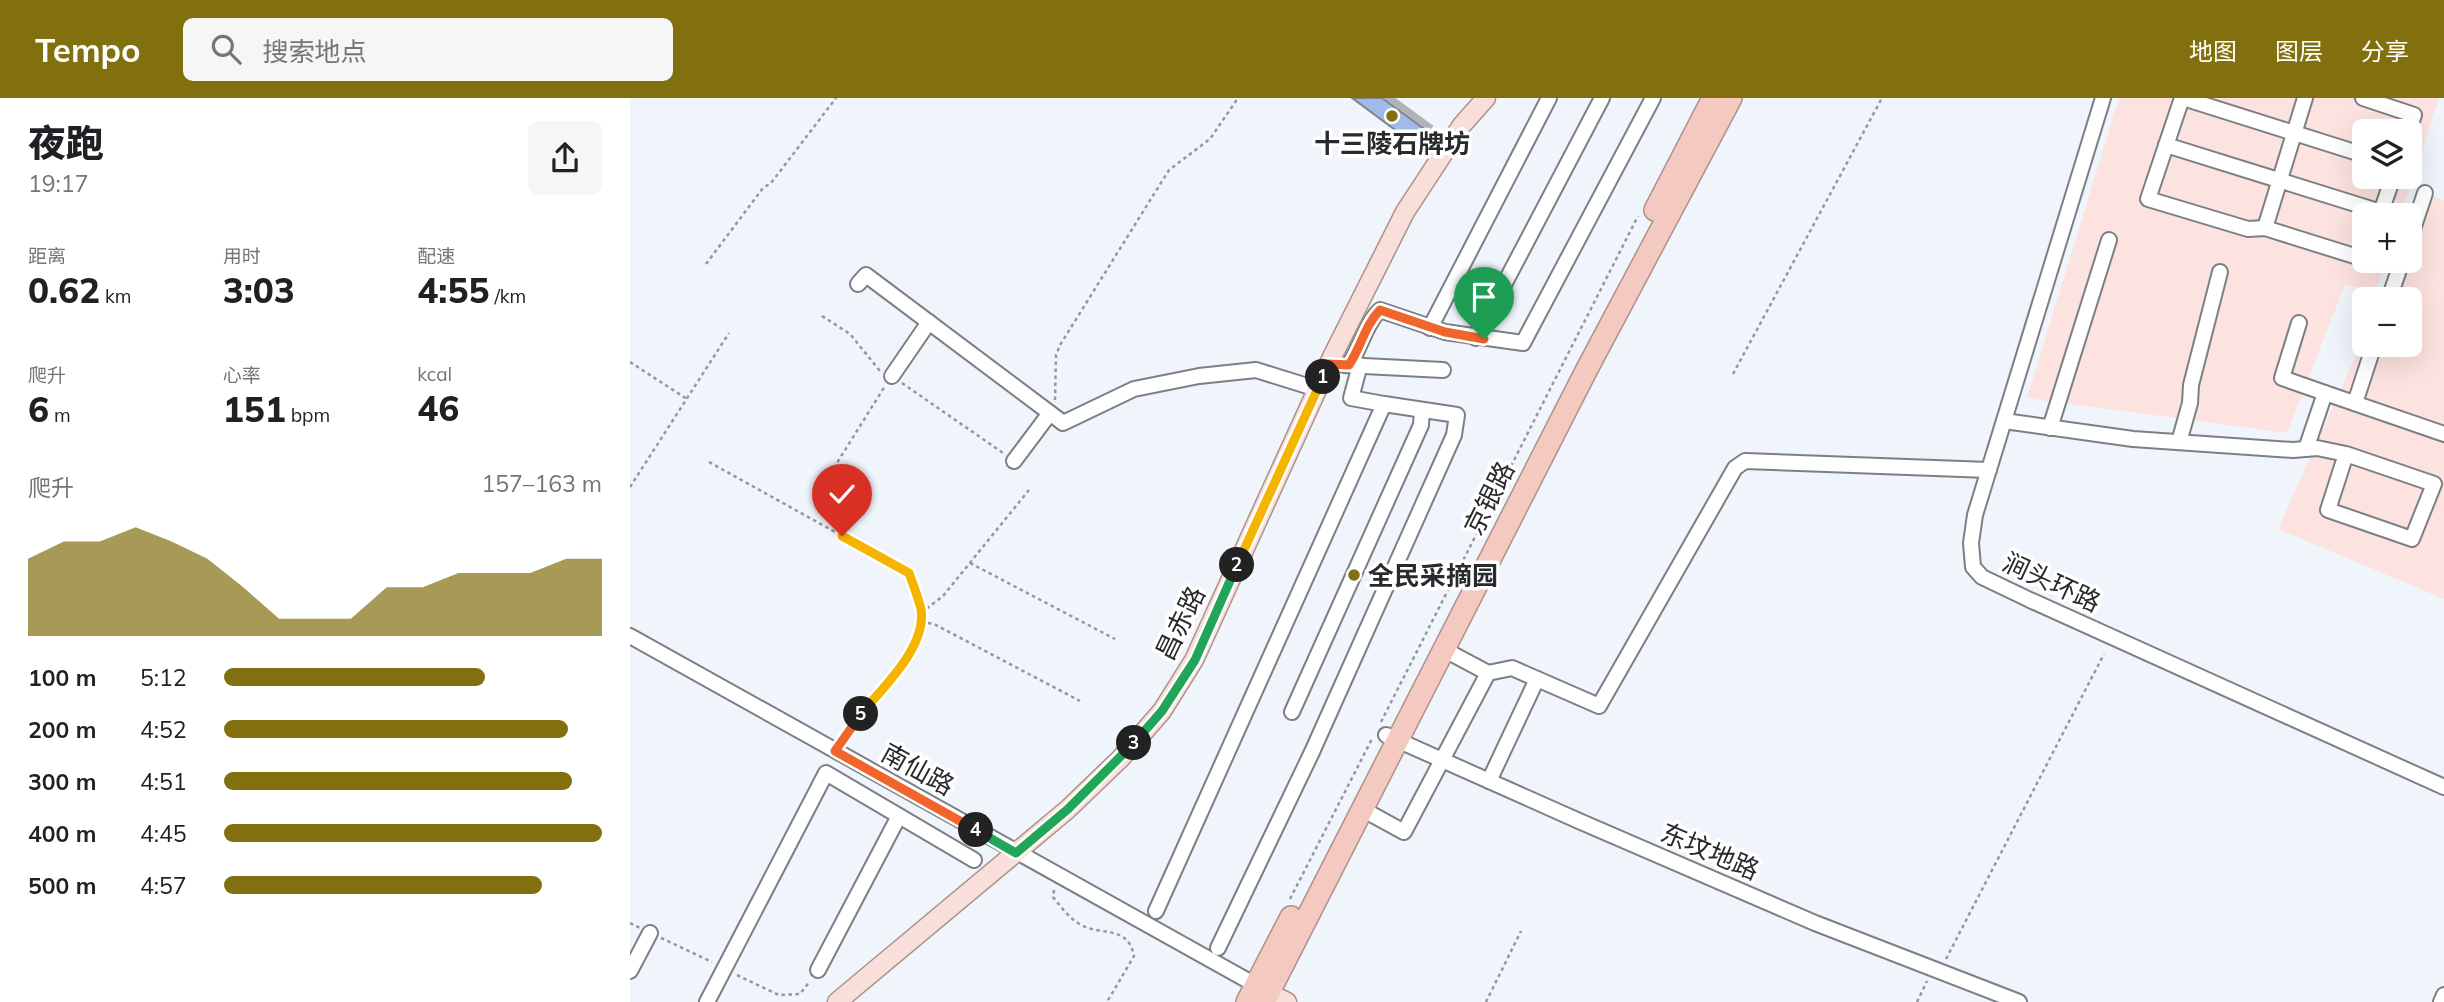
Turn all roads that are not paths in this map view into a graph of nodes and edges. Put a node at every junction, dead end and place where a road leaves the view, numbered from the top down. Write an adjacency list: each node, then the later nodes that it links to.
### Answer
1 (1486, 98): 29 (main road, 昌赤路)
2 (1549, 98): 26 (street)
3 (1602, 98): 27 (street)
4 (1653, 98): 27 (street)
5 (1713, 98): 31 (highway, 京银路)
6 (1731, 98): 31 (highway, 京银路)
7 (2103, 98): 41 (street, 涧头环路)
8 (2182, 98): 12 (street); 13 (street)
9 (2305, 98): 12 (street)
10 (2363, 98): 11 (street)
11 (2412, 119)
12 (2294, 133): 14 (street); 15 (street)
13 (2166, 145): 15 (street); 19 (street)
14 (2352, 151)
15 (2280, 180): 18 (street); 19 (street)
16 (2425, 193): 17 (street)
17 (2422, 203)
18 (2352, 204)
19 (2265, 228): 21 (street)
20 (2109, 240): 42 (street)
21 (2352, 255)
22 (2220, 272): 44 (street)
23 (858, 284): 24 (street)
24 (929, 322): 33 (street); 40 (street)
25 (2299, 323): 35 (street)
26 (1430, 328): 27 (street); 30 (street)
27 (1476, 338)
28 (2370, 357): 37 (street)
29 (1329, 364): 30 (street); 34 (main road, 昌赤路)
30 (1355, 365): 32 (street); 38 (street)
31 (1575, 366): 36 (highway, 京银路)
32 (1443, 370)
33 (890, 379)
34 (1317, 390): 40 (street); 62 (main road, 昌赤路)
35 (2325, 393): 37 (street); 45 (street)
36 (1556, 403): 50 (highway, 京银路); 54 (highway, 京银路)
37 (2355, 403): 43 (street)
38 (1384, 404): 39 (street); 64 (street)
39 (1422, 410): 53 (street); 66 (street)
40 (1050, 413): 47 (street)
41 (2004, 421): 42 (street); 48 (street, 涧头环路)
42 (2050, 428): 44 (street)
43 (2444, 434)
44 (2179, 442): 45 (street)
45 (2306, 449): 46 (street)
46 (2346, 454): 46 (street)
47 (1014, 461)
48 (1989, 470): 52 (street); 59 (street, 涧头环路)
49 (630, 636): 55 (street, 南仙路)
50 (1443, 649): 51 (street); 54 (highway, 京银路)
51 (1488, 673): 52 (street); 56 (street)
52 (1537, 679): 58 (street)
53 (1292, 712)
54 (1392, 737): 56 (street, 东坟地路); 60 (highway, 京银路); 70 (highway, 京银路)
55 (835, 751): 57 (street); 62 (street, 南仙路)
56 (1442, 760): 58 (street, 东坟地路); 60 (street)
57 (825, 772): 61 (street); 71 (street)
58 (1489, 781): 73 (street, 东坟地路)
59 (2444, 787)
60 (1362, 809): 70 (highway, 京银路)
61 (899, 816): 63 (street); 67 (street)
62 (1016, 853): 70 (street, 南仙路); 72 (main road, 昌赤路)
63 (974, 860)
64 (1156, 911)
65 (650, 933): 68 (street)
66 (1218, 948)
67 (818, 970)
68 (630, 971)
69 (2444, 995): 74 (street)
70 (1264, 997)
71 (707, 1002)
72 (837, 1002)
73 (2019, 1002)
74 (2441, 1002)

